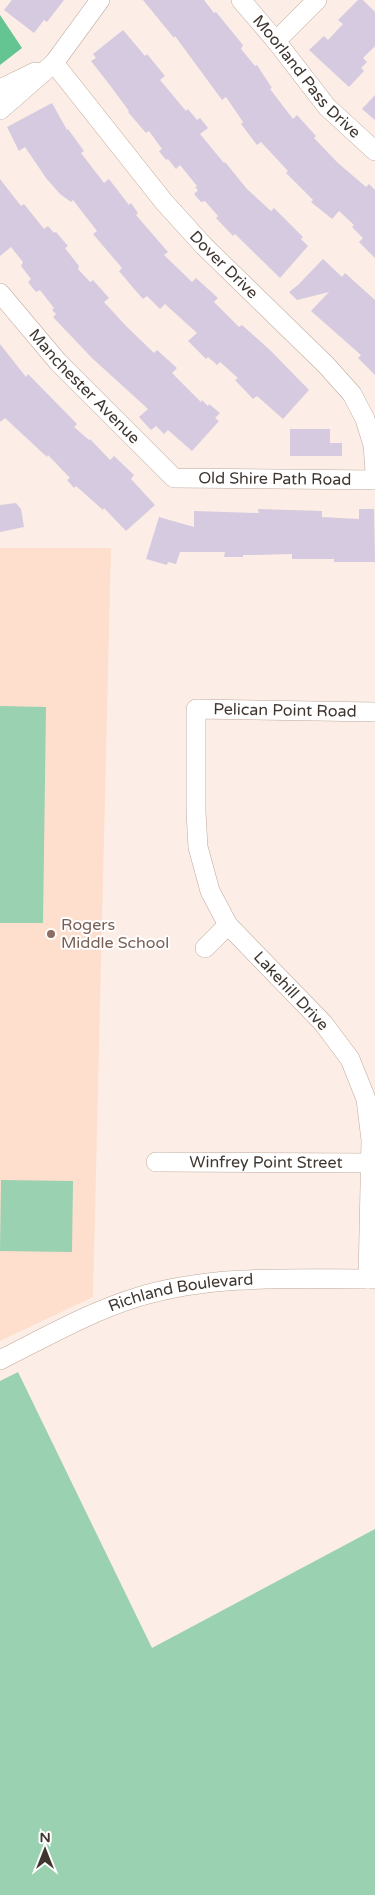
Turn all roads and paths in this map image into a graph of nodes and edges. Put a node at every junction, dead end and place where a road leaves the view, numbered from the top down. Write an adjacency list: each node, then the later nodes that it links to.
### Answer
1 (100, 0): 5 (street)
2 (241, 0): 4 (street, Moorland Pass Drive)
3 (317, 0): 4 (street)
4 (276, 41): 8 (street, Moorland Pass Drive)
5 (54, 63): 6 (street); 7 (street); 10 (street, Dover Drive)
6 (0, 88)
7 (0, 110)
8 (375, 151)
9 (0, 293): 11 (street, Manchester Avenue)
10 (375, 471)
11 (174, 478): 12 (street, Old Shire Path Road)
12 (375, 480)
13 (196, 709): 14 (street, Pelican Point Road); 15 (street, Lakehill Drive)
14 (375, 712)
15 (228, 925): 16 (street); 18 (street, Lakehill Drive)
16 (205, 948)
17 (156, 1162): 18 (street, Winfrey Point Street)
18 (373, 1163): 19 (street, Lakehill Drive)
19 (372, 1279): 20 (street, Richland Boulevard)
20 (0, 1360)

